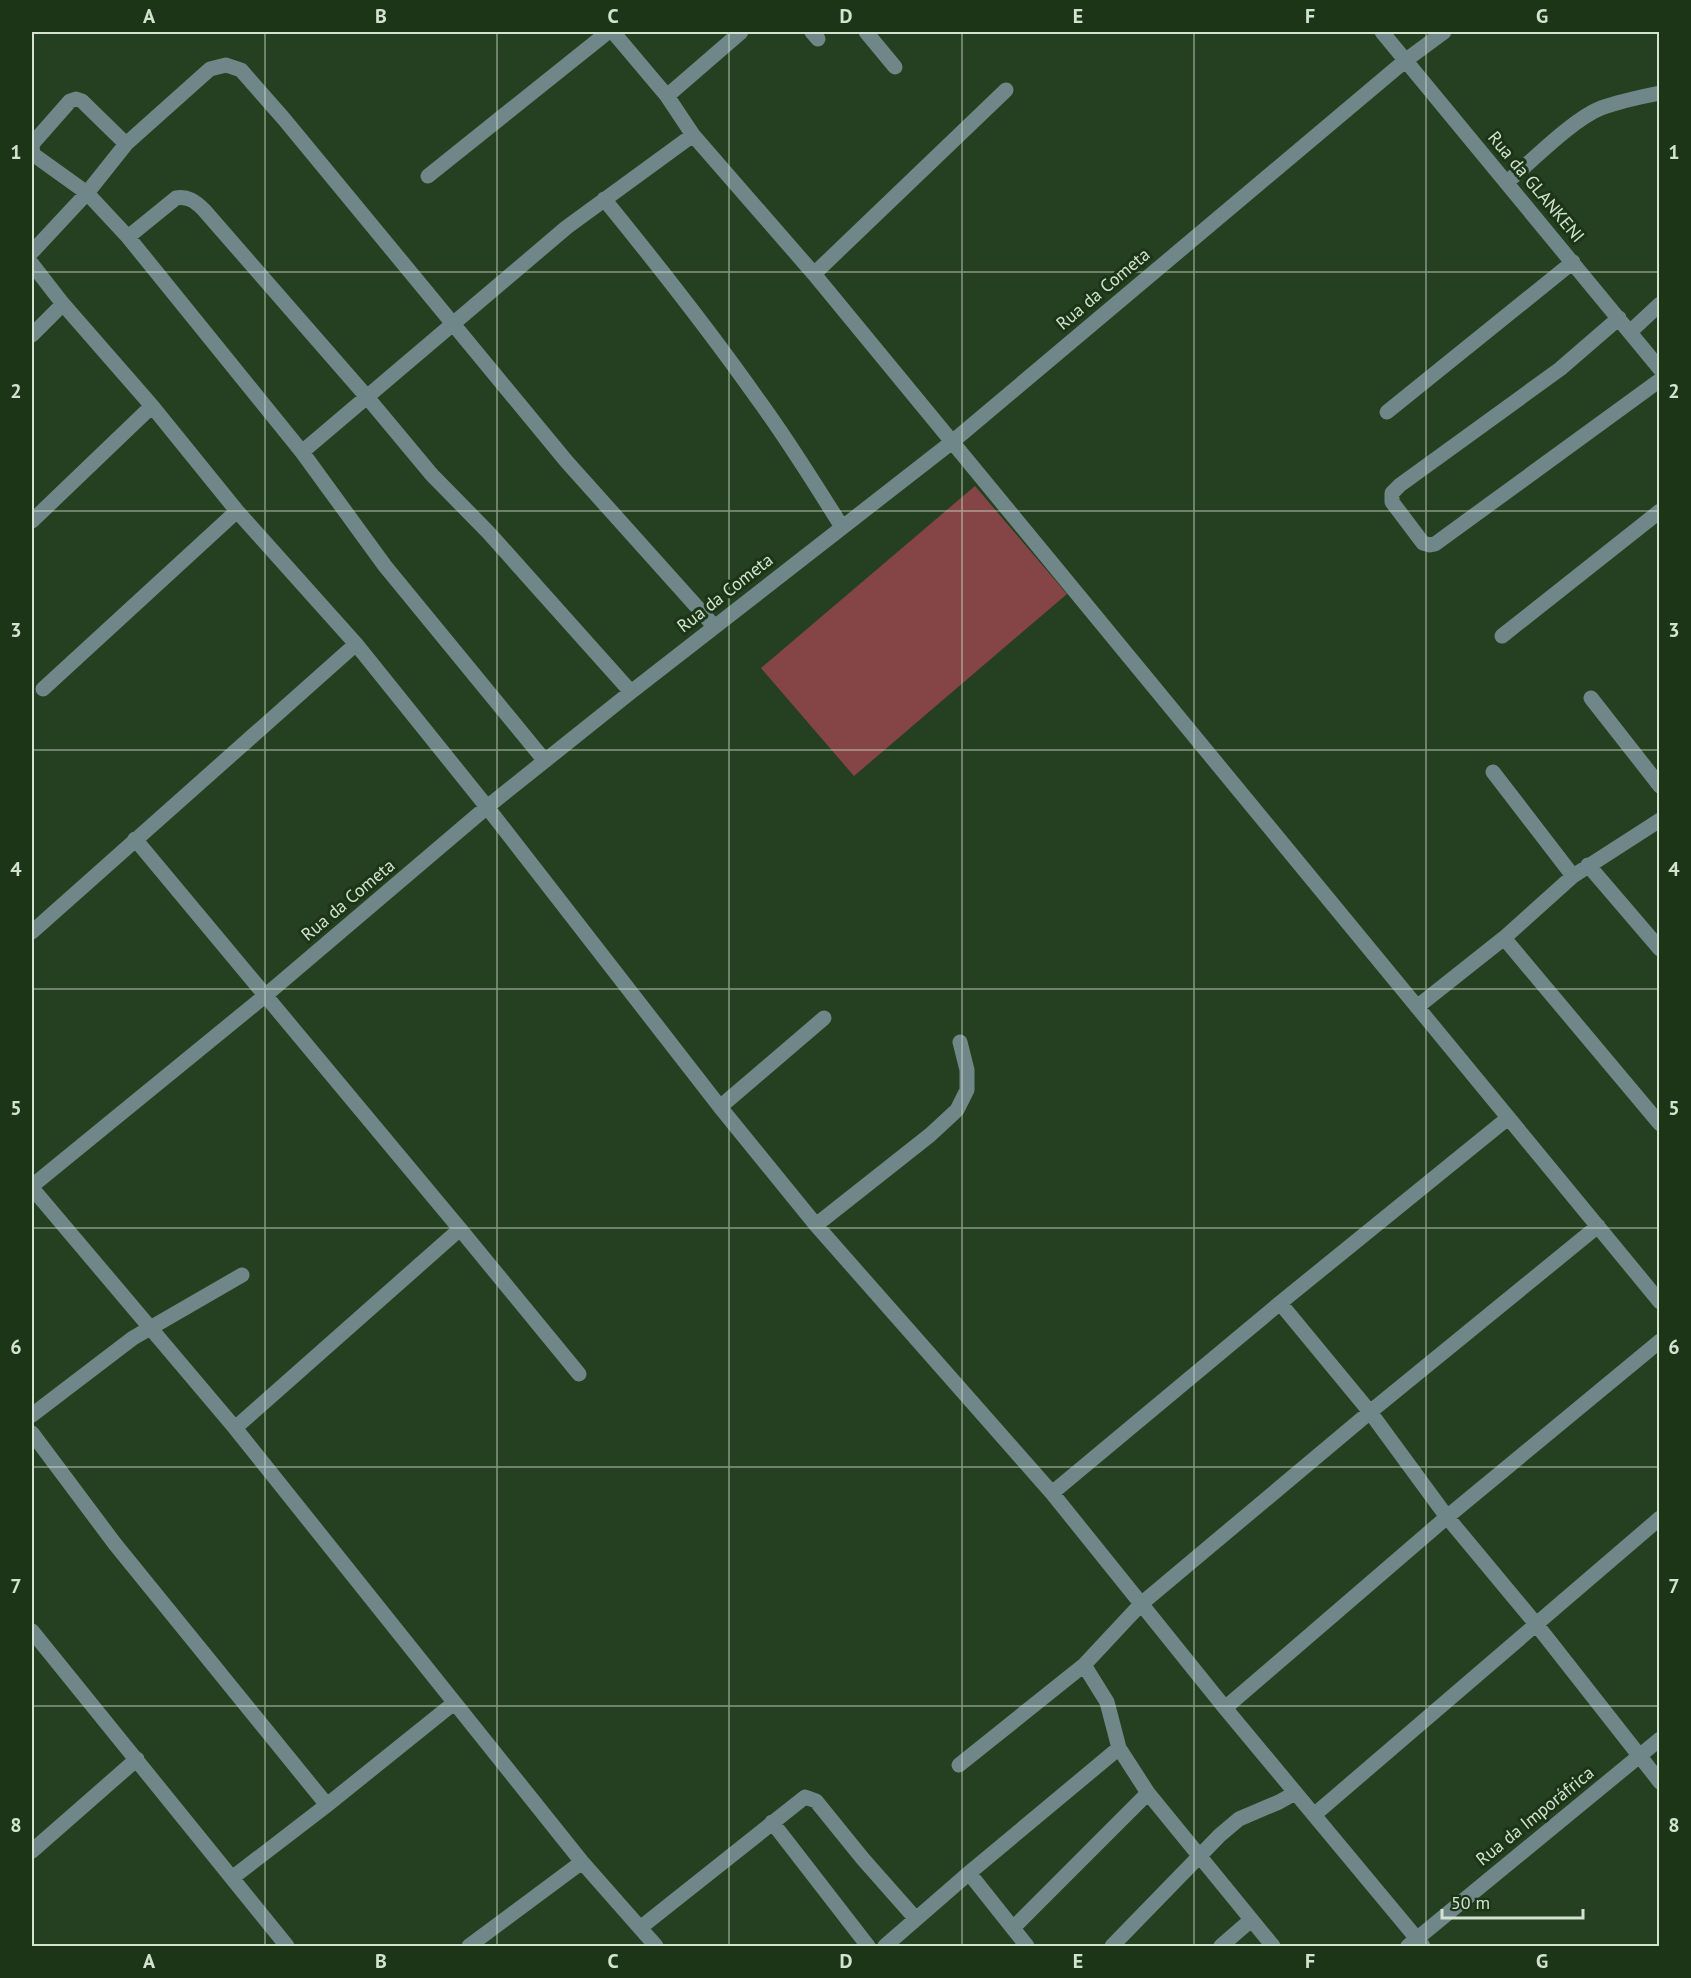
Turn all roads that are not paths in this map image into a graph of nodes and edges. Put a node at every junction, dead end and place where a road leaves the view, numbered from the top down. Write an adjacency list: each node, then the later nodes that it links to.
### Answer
1 (608, 32): 15 (street)
2 (613, 32): 11 (street)
3 (741, 32): 11 (street)
4 (866, 32): 8 (street)
5 (1382, 32): 7 (street, Rua da GLANKENI)
6 (1444, 32): 7 (street, Rua da Cometa)
7 (1406, 60): 16 (street, Rua da GLANKENI); 35 (street, Rua da Cometa)
8 (895, 67)
9 (1006, 90): 23 (street)
10 (1659, 93): 16 (street)
11 (667, 96): 12 (street)
12 (693, 135): 18 (street); 23 (street)
13 (126, 144): 14 (street); 17 (street); 27 (street)
14 (32, 149): 17 (street)
15 (428, 176)
16 (1507, 182): 21 (street, Rua da GLANKENI)
17 (87, 193): 19 (street); 20 (street)
18 (604, 199): 27 (street); 40 (street)
19 (128, 237): 32 (street); 36 (street)
20 (32, 252)
21 (1573, 262): 26 (street, Rua da GLANKENI); 34 (street)
22 (32, 264): 24 (street)
23 (814, 274): 35 (street)
24 (63, 304): 29 (street); 33 (street)
25 (1659, 304): 28 (street)
26 (1619, 318): 28 (street, Rua da GLANKENI); 31 (street)
27 (454, 323): 32 (street); 41 (street)
28 (1631, 331): 30 (street, Rua da GLANKENI)
29 (32, 335)
30 (1659, 369)
31 (1659, 380)
32 (368, 398): 36 (street); 45 (street)
33 (152, 406): 37 (street); 39 (street)
34 (1387, 412)
35 (952, 442): 40 (street, Rua da Cometa); 59 (street)
36 (302, 452): 47 (street)
37 (237, 511): 43 (street); 44 (street)
38 (1659, 511): 42 (street)
39 (32, 521)
40 (842, 527): 41 (street, Rua da Cometa)
41 (714, 626): 45 (street, Rua da Cometa)
42 (1502, 636)
43 (356, 644): 50 (street); 52 (street)
44 (43, 689)
45 (631, 692): 47 (street, Rua da Cometa)
46 (1591, 698): 49 (street)
47 (545, 761): 50 (street, Rua da Cometa)
48 (1493, 772): 54 (street)
49 (1659, 786)
50 (487, 807): 58 (street, Rua da Cometa); 62 (street)
51 (1659, 820): 53 (street)
52 (135, 839): 55 (street); 58 (street)
53 (1587, 865): 54 (street); 57 (street)
54 (1573, 876): 56 (street)
55 (32, 932)
56 (1504, 938): 59 (street); 64 (street)
57 (1659, 949)
58 (266, 995): 65 (street, Rua da Cometa); 68 (street)
59 (1418, 1007): 63 (street)
60 (824, 1018): 62 (street)
61 (960, 1041): 66 (street)
62 (720, 1107): 66 (street)
63 (1509, 1118): 67 (street); 71 (street)
64 (1659, 1124)
65 (32, 1187): 72 (street)
66 (816, 1225): 79 (street)
67 (1598, 1226): 70 (street); 75 (street)
68 (460, 1229): 74 (street); 77 (street)
69 (242, 1275): 72 (street)
70 (1659, 1302)
71 (1280, 1303): 75 (street); 79 (street)
72 (151, 1328): 76 (street); 77 (street)
73 (1659, 1341): 80 (street)
74 (579, 1374)
75 (1371, 1412): 80 (street); 82 (street)
76 (32, 1415)
77 (235, 1428): 86 (street)
78 (32, 1433): 96 (street)
79 (1052, 1493): 82 (street)
80 (1447, 1517): 83 (street); 87 (street)
81 (1659, 1518): 83 (street)
82 (1141, 1604): 85 (street); 87 (street)
83 (1536, 1624): 90 (street); 97 (street)
84 (32, 1631): 91 (street)
85 (1084, 1665): 89 (street); 92 (street)
86 (454, 1703): 96 (street); 101 (street)
87 (1225, 1708): 95 (street)
88 (1659, 1739): 90 (street, Rua da Imporáfrica)
89 (1119, 1748): 94 (street); 102 (street)
90 (1638, 1757): 93 (street); 108 (street, Rua da Imporáfrica)
91 (137, 1759): 99 (street); 103 (street)
92 (959, 1765)
93 (1659, 1782)
94 (1148, 1793): 100 (street); 106 (street)
95 (1295, 1793): 97 (street); 100 (street)
96 (327, 1805): 103 (street)
97 (1314, 1815): 108 (street)
98 (772, 1822): 104 (street); 107 (street); 112 (street)
99 (32, 1851)
100 (1200, 1857): 105 (street); 115 (street)
101 (582, 1862): 107 (street); 110 (street)
102 (969, 1873): 104 (street); 106 (street)
103 (232, 1878): 109 (street)
104 (916, 1919): 113 (street)
105 (1251, 1920): 116 (street); 117 (street)
106 (1014, 1927): 114 (street)
107 (640, 1928): 111 (street)
108 (1416, 1944)
109 (287, 1947)
110 (469, 1947)
111 (656, 1947)
112 (868, 1947)
113 (885, 1947)
114 (1027, 1947)
115 (1112, 1947)
116 (1221, 1947)
117 (1273, 1947)

